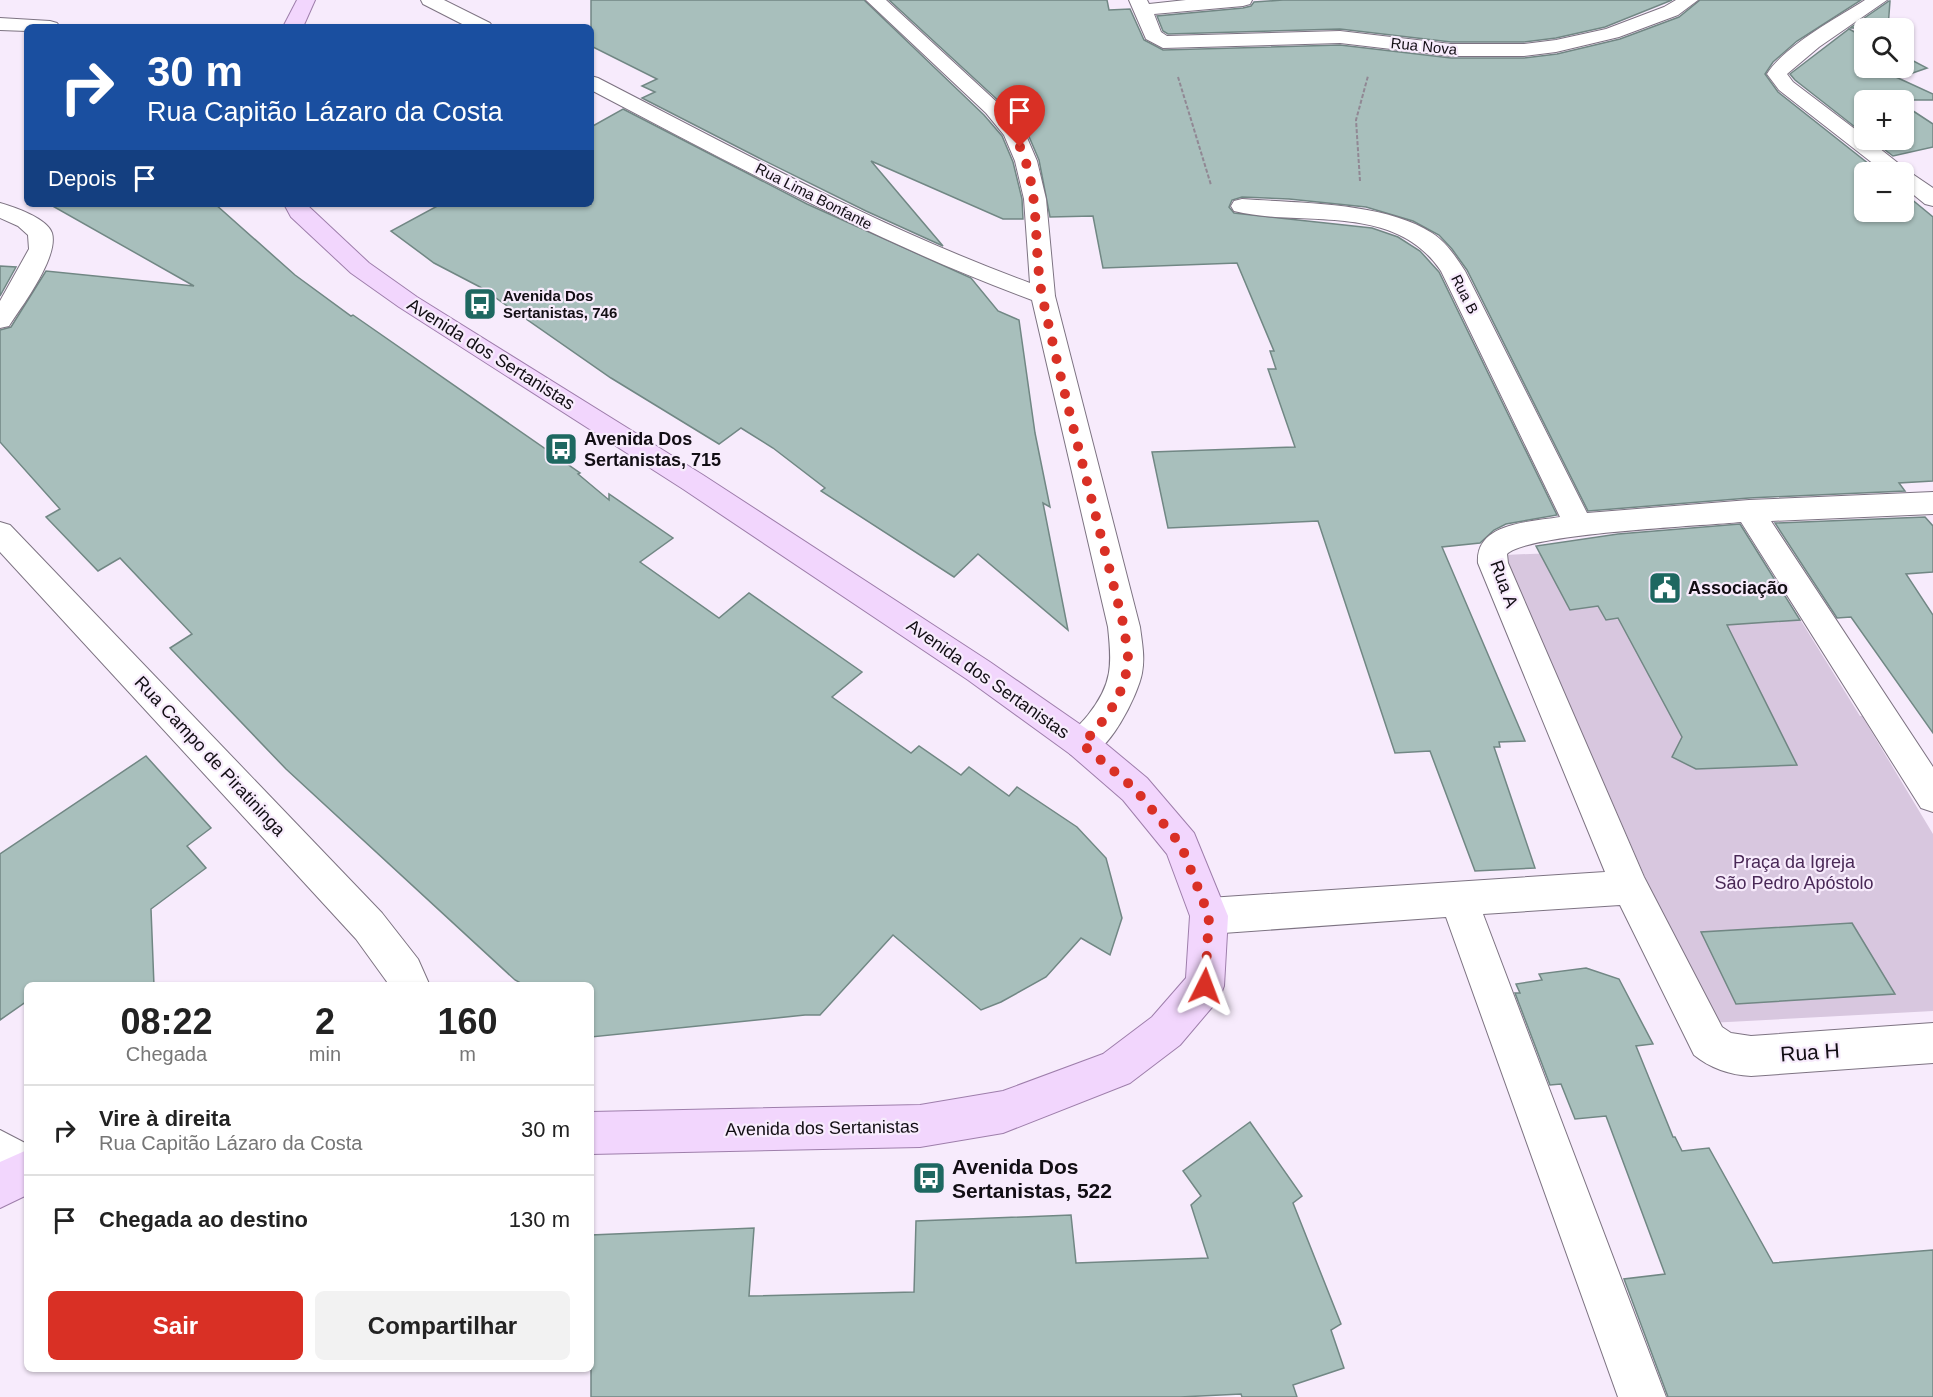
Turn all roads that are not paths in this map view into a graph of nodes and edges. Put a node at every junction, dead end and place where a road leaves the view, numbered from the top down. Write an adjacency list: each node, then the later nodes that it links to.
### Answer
1 (306, 0): 9 (main road)
2 (430, 0): 10 (street)
3 (874, 0): 19 (street)
4 (1243, 0): 7 (street)
5 (1689, 0): 7 (street, Rua Nova)
6 (1878, 0): 13 (street)
7 (1140, 5)
8 (0, 24): 11 (street)
9 (294, 24)
10 (477, 24)
11 (24, 25)
12 (594, 84): 19 (street, Rua Lima Bonfante)
13 (1885, 162)
14 (1914, 185): 15 (street)
15 (1933, 199)
16 (1242, 206): 23 (street, Rua B)
17 (297, 207): 25 (main road, Avenida dos Sertanistas)
18 (0, 210): 20 (street)
19 (1042, 297): 25 (street)
20 (0, 320)
21 (1933, 502): 22 (street, Rua A)
22 (1749, 511): 23 (street, Rua A); 26 (street)
23 (1578, 525): 27 (street, Rua A)
24 (0, 533): 30 (street, Rua Campo de Piratininga)
25 (1082, 744): 29 (main road, Avenida dos Sertanistas)
26 (1933, 797)
27 (1630, 887): 28 (street); 31 (street, Rua A)
28 (1459, 900): 29 (street); 38 (street)
29 (1209, 916): 33 (main road, Avenida dos Sertanistas)
30 (409, 982)
31 (1699, 1026): 32 (street, Rua H)
32 (1933, 1043)
33 (594, 1133)
34 (0, 1152): 35 (street)
35 (24, 1169)
36 (24, 1173): 37 (main road)
37 (0, 1186)
38 (1642, 1397)

